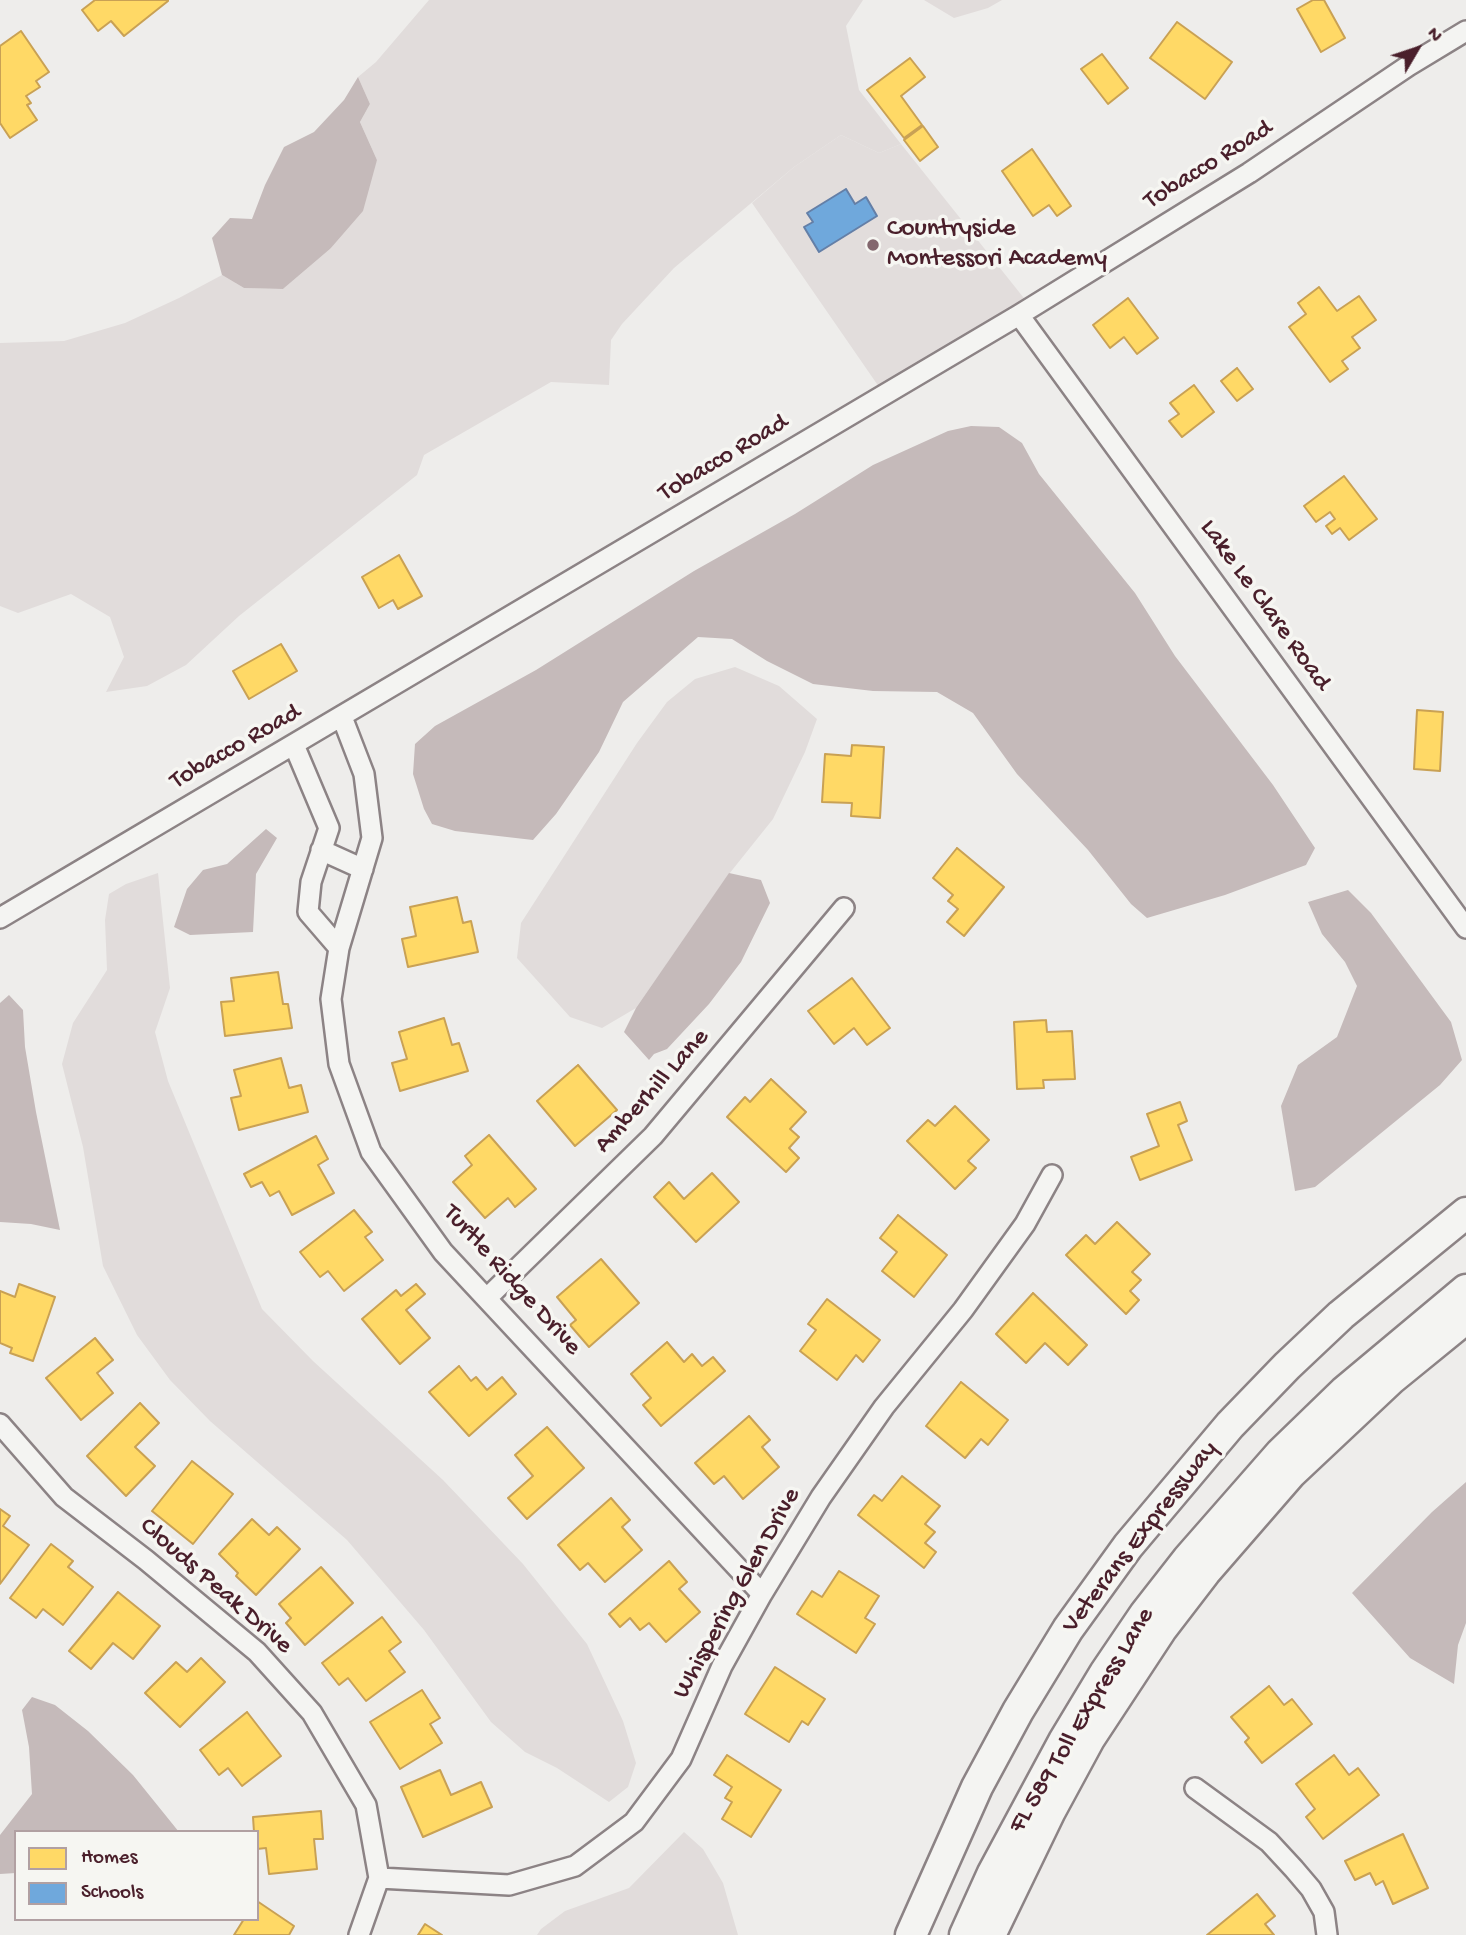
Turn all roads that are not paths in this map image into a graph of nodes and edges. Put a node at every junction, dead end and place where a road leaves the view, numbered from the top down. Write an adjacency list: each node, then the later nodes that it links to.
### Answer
1 (1466, 31): 2 (street, Tobacco Road)
2 (1019, 315): 3 (street, Tobacco Road); 9 (street, Lake Le Clare Road)
3 (342, 717): 4 (street, Tobacco Road); 6 (street, Turtle Ridge Drive)
4 (294, 745): 5 (street); 8 (street, Tobacco Road)
5 (321, 850): 6 (street); 10 (street)
6 (363, 869): 10 (street, Turtle Ridge Drive)
7 (844, 908): 14 (street, Amberhill Lane)
8 (0, 918)
9 (1466, 928)
10 (339, 948): 14 (street, Turtle Ridge Drive)
11 (1052, 1175): 17 (street, Whispering Glen Drive)
12 (1466, 1213): 21 (highway, Veterans Expressway)
13 (1466, 1290): 22 (highway, FL 589 Toll Express Lane)
14 (487, 1298): 17 (street, Turtle Ridge Drive)
15 (1466, 1318): 23 (highway)
16 (0, 1424): 19 (street, Clouds Peak Drive)
17 (762, 1594): 19 (street, Whispering Glen Drive)
18 (1195, 1788): 24 (street)
19 (379, 1878): 20 (street, Clouds Peak Drive)
20 (359, 1935)
21 (911, 1935)
22 (965, 1935)
23 (990, 1935)
24 (1327, 1935)

